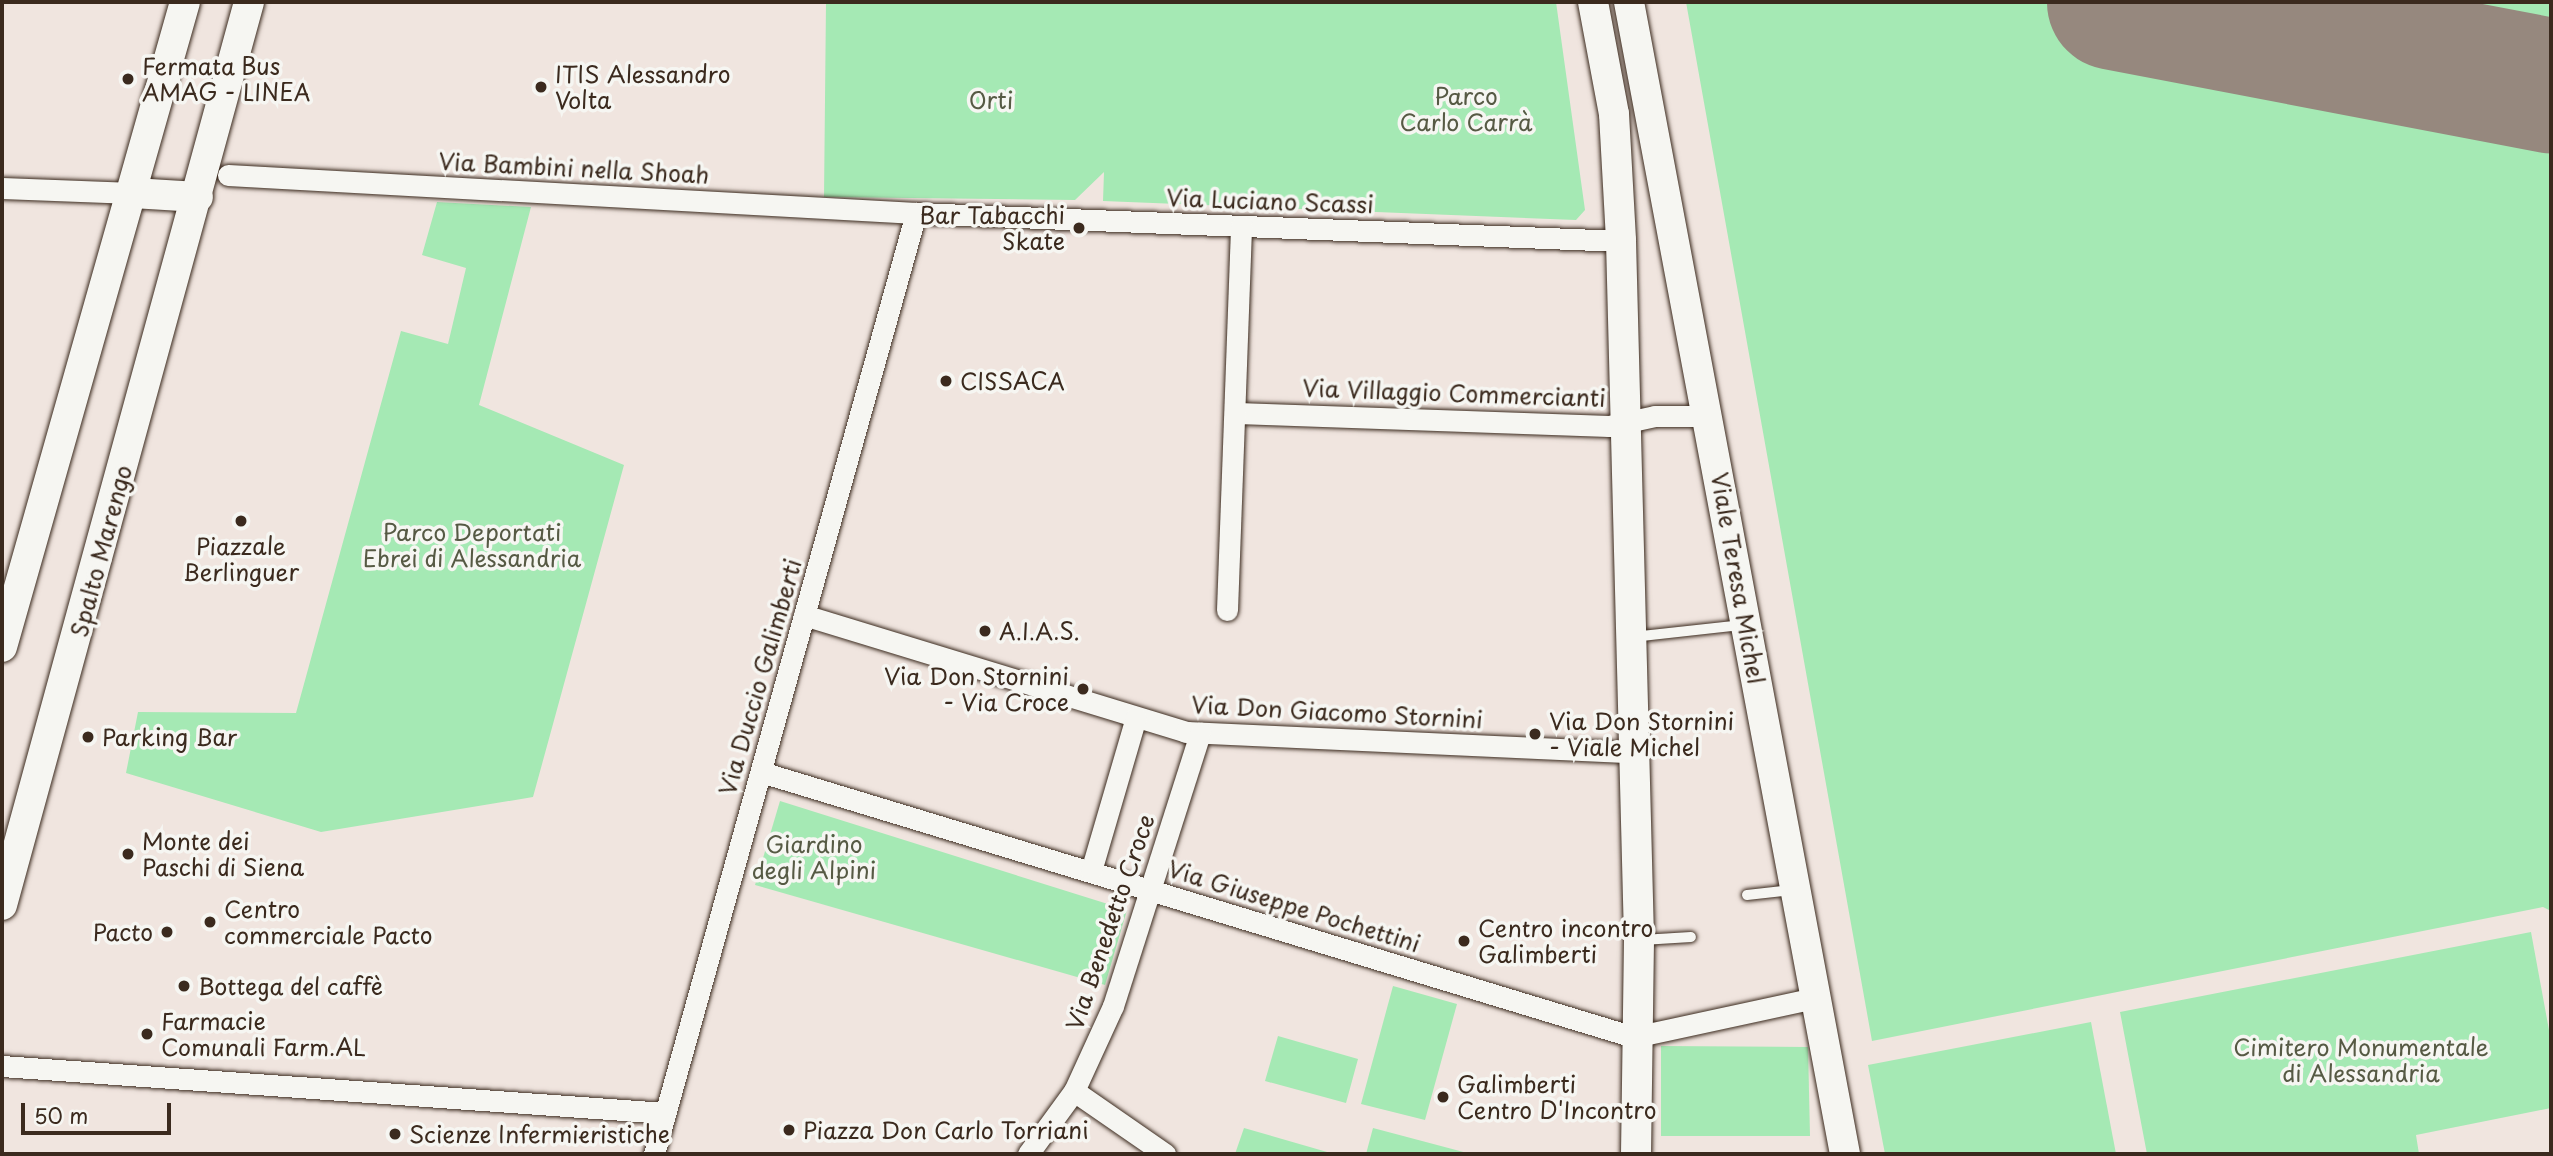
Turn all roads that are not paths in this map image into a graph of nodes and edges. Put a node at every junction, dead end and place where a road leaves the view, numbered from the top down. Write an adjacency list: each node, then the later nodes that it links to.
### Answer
1 (185, 2): 7 (street)
2 (249, 2): 8 (street, Spalto Marengo)
3 (1593, 2): 11 (street)
4 (1629, 2): 13 (street, Viale Teresa Michel)
5 (228, 175): 9 (street, Via Bambini nella Shoah)
6 (2, 188): 7 (street)
7 (133, 193): 8 (street); 19 (street)
8 (198, 197): 28 (street, Spalto Marengo)
9 (916, 213): 10 (street, Via Luciano Scassi); 16 (street, Via Duccio Galimberti)
10 (1241, 226): 11 (street, Via Luciano Scassi); 12 (street)
11 (1621, 241): 14 (street)
12 (1237, 413): 14 (street, Via Villaggio Commercianti); 15 (street)
13 (1710, 416): 14 (street, Via Villaggio Commercianti); 17 (street, Viale Teresa Michel)
14 (1626, 423): 18 (street)
15 (1227, 610)
16 (804, 615): 20 (street, Via Don Giacomo Stornini); 23 (street, Via Duccio Galimberti)
17 (1745, 625): 18 (lane); 25 (street, Viale Teresa Michel)
18 (1629, 638): 22 (street)
19 (2, 647)
20 (1136, 717): 21 (street, Via Don Giacomo Stornini); 24 (street)
21 (1200, 733): 22 (street, Via Don Giacomo Stornini); 26 (street, Via Benedetto Croce)
22 (1632, 752): 30 (street)
23 (761, 772): 24 (street, Via Giuseppe Pochettini); 35 (street, Via Duccio Galimberti)
24 (1091, 870): 26 (street, Via Giuseppe Pochettini)
25 (1795, 890): 27 (lane); 31 (street, Viale Teresa Michel)
26 (1153, 891): 32 (street, Via Giuseppe Pochettini); 34 (street, Via Benedetto Croce)
27 (1747, 895)
28 (2, 905)
29 (1691, 937): 30 (lane)
30 (1639, 940): 32 (street)
31 (1815, 998): 32 (street, Via Giuseppe Pochettini); 40 (street, Viale Teresa Michel)
32 (1634, 1037): 39 (street)
33 (2, 1066): 35 (street)
34 (1074, 1091): 37 (street, Via Benedetto Croce); 38 (street)
35 (665, 1113): 36 (street, Via Duccio Galimberti)
36 (654, 1154)
37 (1028, 1154)
38 (1165, 1154)
39 (1636, 1154)
40 (1845, 1154)

